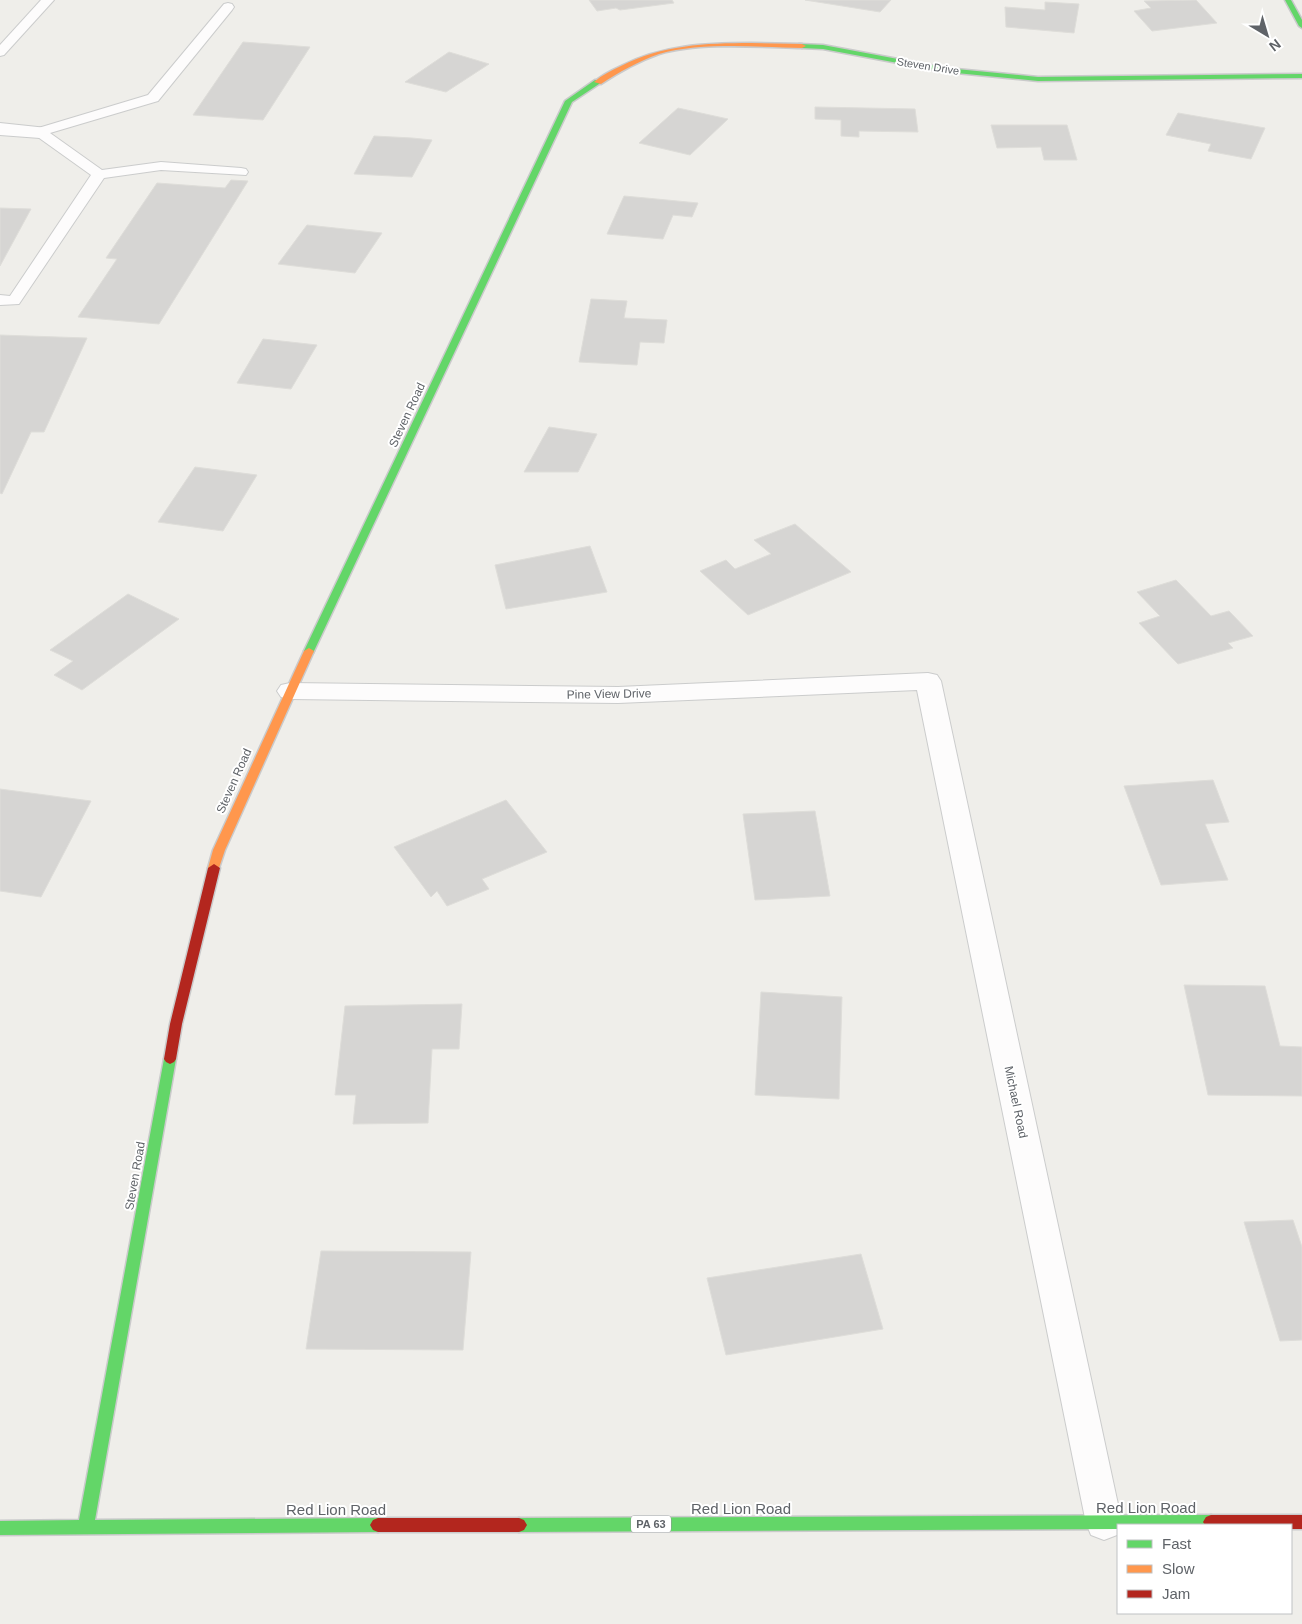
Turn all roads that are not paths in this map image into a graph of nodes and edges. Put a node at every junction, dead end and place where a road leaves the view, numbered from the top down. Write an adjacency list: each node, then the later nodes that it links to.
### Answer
1 (48, 0): 5 (lane)
2 (1288, 0): 4 (street)
3 (228, 7): 9 (lane)
4 (1302, 26)
5 (0, 52)
6 (1302, 76): 7 (street, Steven Drive)
7 (569, 101): 14 (street, Steven Road)
8 (0, 129): 9 (street)
9 (40, 132): 11 (lane)
10 (241, 172): 11 (lane)
11 (99, 174): 12 (lane)
12 (0, 300)
13 (928, 681): 14 (street, Pine View Drive); 16 (street, Michael Road)
14 (290, 692): 17 (street, Steven Road)
15 (1302, 1522): 16 (street, Red Lion Road / PA 63)
16 (1104, 1523): 17 (street, Red Lion Road / PA 63)
17 (86, 1526): 18 (street, Red Lion Road / PA 63)
18 (0, 1528)

